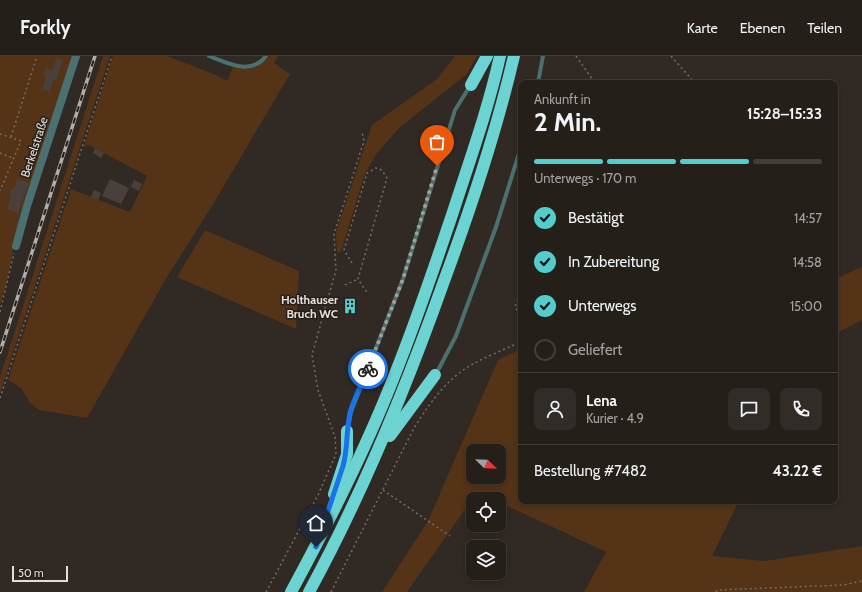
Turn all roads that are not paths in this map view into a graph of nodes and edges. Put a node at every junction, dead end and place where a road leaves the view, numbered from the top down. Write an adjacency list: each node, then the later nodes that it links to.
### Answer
1 (76, 56): 11 (street, Berkelstraße)
2 (209, 56): 3 (lane)
3 (266, 56)
4 (487, 56): 9 (highway)
5 (500, 56): 15 (highway)
6 (514, 56): 14 (highway)
7 (543, 56): 8 (lane)
8 (539, 80)
9 (471, 85): 13 (lane)
10 (518, 156): 12 (lane)
11 (16, 246)
12 (436, 375): 14 (highway)
13 (347, 431): 15 (highway)
14 (370, 468): 17 (highway)
15 (316, 547): 16 (highway)
16 (291, 592)
17 (309, 592)

